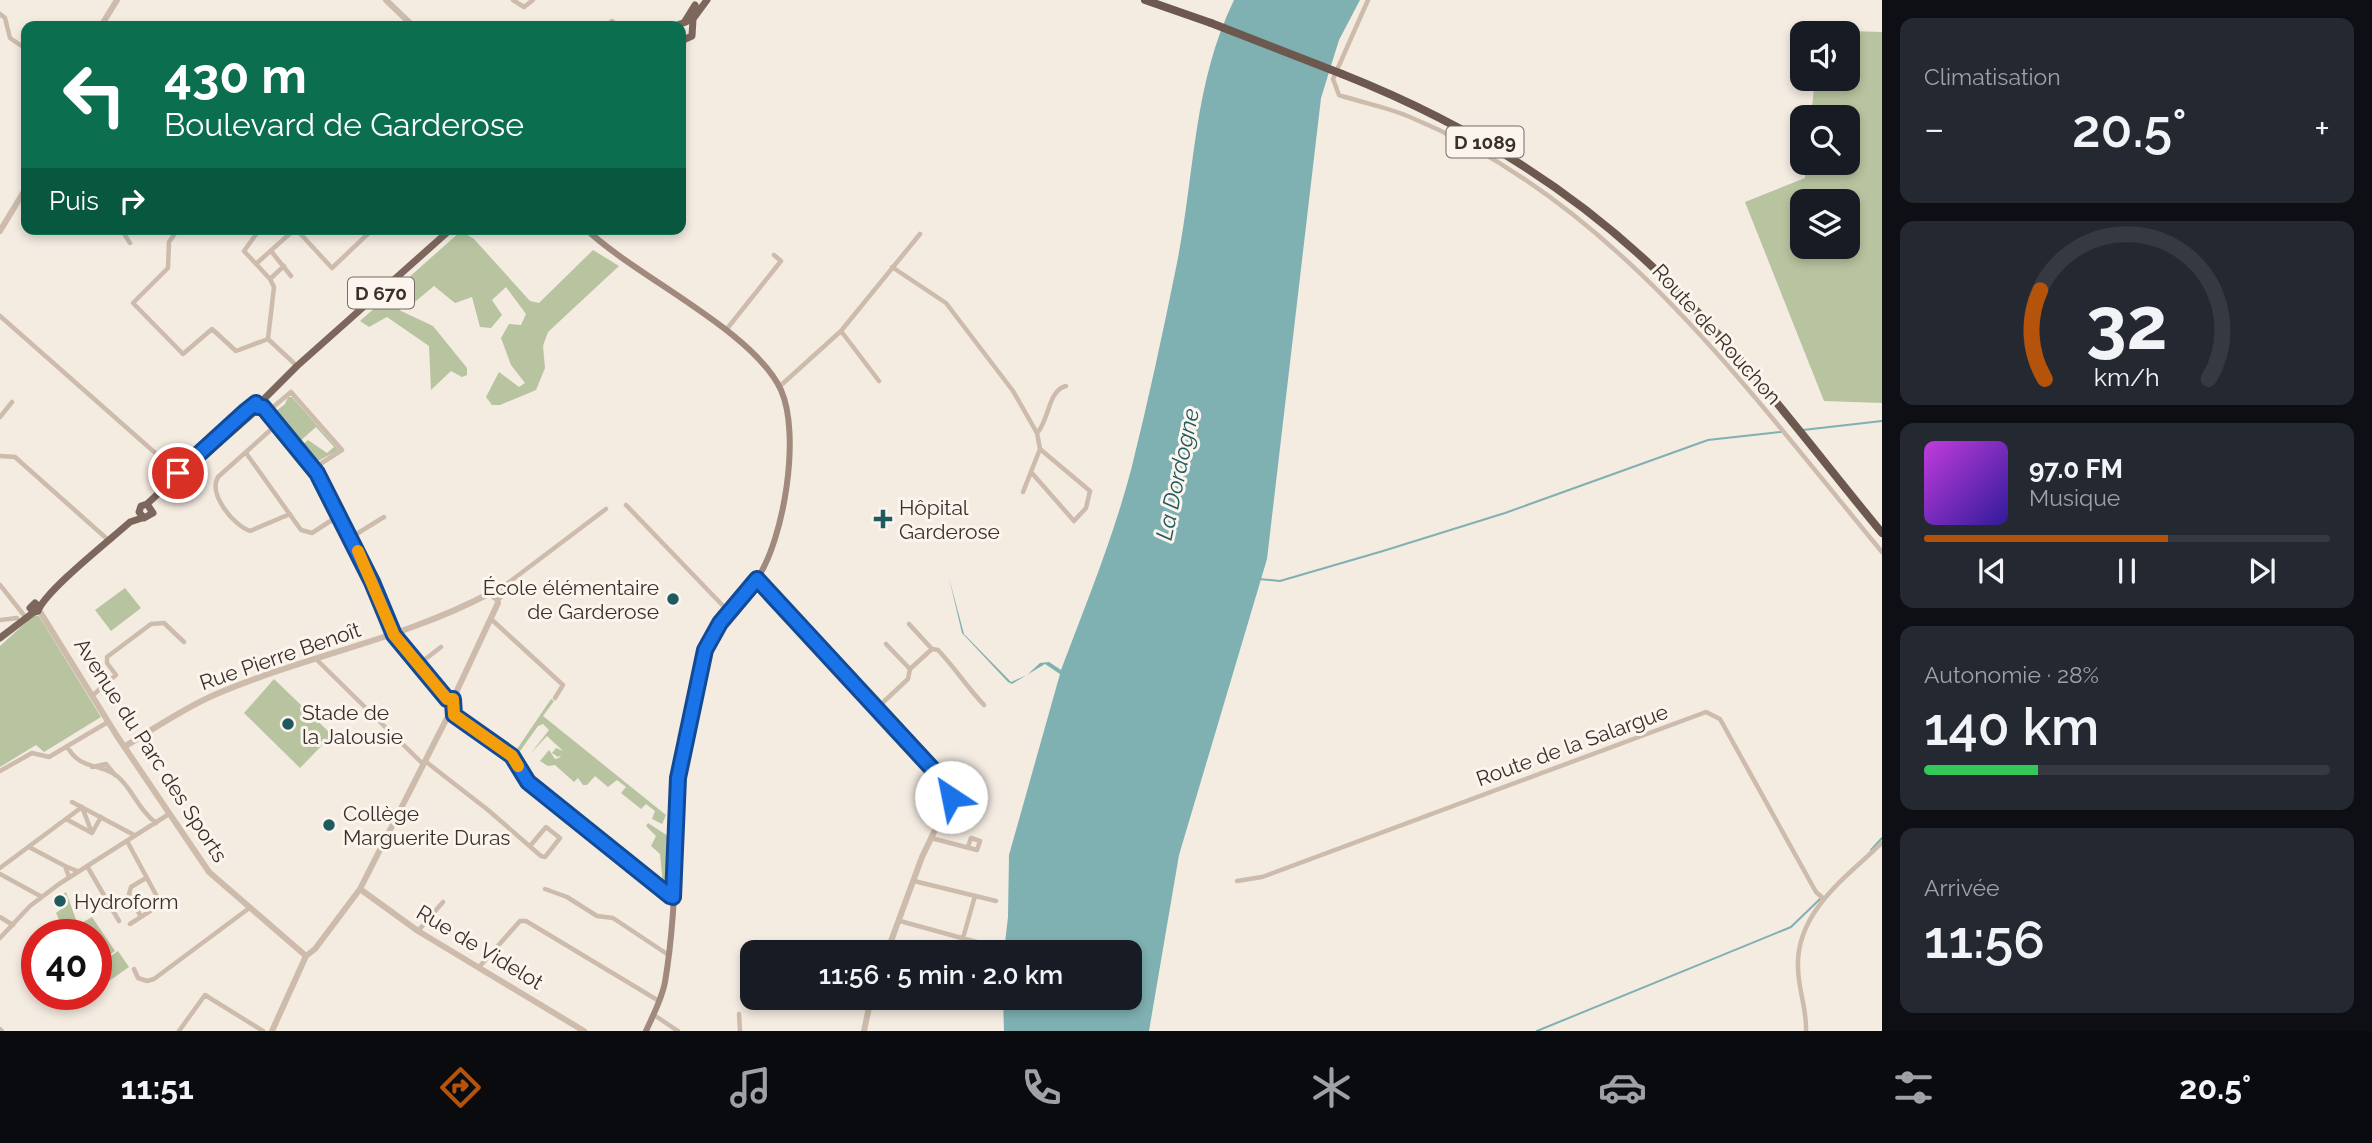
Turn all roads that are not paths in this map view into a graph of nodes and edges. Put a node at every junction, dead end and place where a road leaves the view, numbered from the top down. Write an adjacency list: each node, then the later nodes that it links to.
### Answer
1 (117, 0): 10 (street)
2 (386, 0): 11 (street)
3 (513, 0): 4 (street)
4 (533, 0)
5 (701, 0): 12 (main road)
6 (707, 0): 14 (main road)
7 (1145, 0): 17 (highway, D 1089, bridge)
8 (1368, 0): 17 (street)
9 (2, 16): 16 (street)
10 (104, 21)
11 (408, 21)
12 (685, 21)
13 (686, 22): 14 (main road)
14 (692, 27): 15 (main road)
15 (686, 39)
16 (21, 45)
17 (1340, 69): 65 (highway, D 1089); 68 (street, Route de Rouchon)
18 (21, 196): 19 (street)
19 (0, 231)
20 (920, 234): 34 (street)
21 (125, 235): 29 (street)
22 (174, 235): 40 (street)
23 (255, 235): 32 (street)
24 (288, 235): 30 (street)
25 (301, 235): 26 (street)
26 (367, 235)
27 (444, 235): 41 (main road, D 670)
28 (594, 235): 38 (main road)
29 (130, 243)
30 (271, 251): 32 (street); 33 (street)
31 (774, 255): 38 (street)
32 (257, 263): 36 (street)
33 (284, 266): 35 (street); 36 (street)
34 (892, 267): 39 (street); 49 (street)
35 (292, 276)
36 (270, 279): 40 (street)
37 (0, 316): 54 (street)
38 (725, 331): 44 (main road)
39 (841, 331): 42 (street); 44 (street)
40 (268, 339): 41 (street)
41 (297, 366): 46 (main road, D 670)
42 (878, 381)
43 (1066, 386): 49 (street)
44 (779, 387): 69 (main road)
45 (12, 402): 47 (street)
46 (261, 407): 48 (street); 53 (street); 54 (main road, D 670)
47 (0, 417)
48 (277, 425): 51 (street); 53 (street)
49 (1037, 433): 50 (street)
50 (1040, 449): 55 (street); 55 (street)
51 (246, 453): 61 (street); 61 (street)
52 (0, 456): 66 (street)
53 (314, 468): 63 (street)
54 (182, 472): 57 (main road, D 670); 60 (main road, D 670)
55 (1031, 472): 56 (street)
56 (1023, 492)
57 (147, 504): 60 (main road); 62 (main road)
58 (626, 505): 75 (street)
59 (606, 509): 71 (street)
60 (153, 510): 62 (main road)
61 (289, 514): 63 (street)
62 (141, 515): 66 (main road); 74 (main road)
63 (339, 516): 67 (street)
64 (384, 517): 67 (street)
65 (1882, 533)
66 (106, 538): 74 (main road)
67 (350, 538): 80 (street)
68 (1882, 552)
69 (757, 579): 75 (main road); 93 (street)
70 (0, 585): 76 (street)
71 (500, 589): 72 (street, Rue Pierre Benoît); 73 (street)
72 (492, 592): 73 (street); 80 (street, Rue Pierre Benoît)
73 (497, 598): 78 (street)
74 (36, 607): 76 (main road); 81 (main road); 89 (street, Avenue du Parc des Sports)
75 (729, 612): 128 (main road)
76 (20, 616): 77 (street); 81 (main road)
77 (0, 620)
78 (491, 620): 90 (street); 91 (street)
79 (909, 624): 85 (street)
80 (394, 635): 86 (street, Rue Pierre Benoît); 87 (street)
81 (2, 636)
82 (184, 642): 89 (street)
83 (886, 644): 88 (street)
84 (441, 647): 87 (street)
85 (932, 649): 88 (street); 92 (street)
86 (316, 659): 97 (street, Rue Pierre Benoît); 98 (street)
87 (418, 665): 91 (street)
88 (910, 669): 93 (street)
89 (93, 695): 95 (street, Avenue du Parc des Sports)
90 (555, 698)
91 (450, 699): 94 (street)
92 (984, 705)
93 (876, 709): 108 (street)
94 (451, 715): 98 (street); 128 (street)
95 (108, 722): 96 (street); 97 (street, Avenue du Parc des Sports)
96 (67, 746): 99 (street); 105 (street)
97 (124, 747): 102 (street, Avenue du Parc des Sports)
98 (424, 763): 111 (street); 124 (street)
99 (0, 771)
100 (72, 802): 101 (street)
101 (82, 807): 103 (street); 104 (street); 106 (street)
102 (169, 814): 105 (street); 133 (street, Avenue du Parc des Sports)
103 (101, 817): 106 (street); 107 (street)
104 (66, 820): 106 (street); 112 (street)
105 (156, 823): 107 (street)
106 (92, 833)
107 (135, 835): 109 (street)
108 (931, 838): 113 (street); 121 (street)
109 (127, 841): 115 (street); 120 (street)
110 (1882, 842): 129 (street)
111 (530, 846): 111 (street)
112 (29, 847): 114 (street); 116 (street)
113 (968, 847)
114 (65, 866): 117 (street); 119 (street)
115 (87, 866): 117 (street); 137 (street)
116 (0, 869)
117 (78, 872): 119 (street)
118 (0, 874): 125 (street)
119 (69, 877): 127 (street)
120 (146, 878): 134 (street); 134 (street)
121 (914, 881): 126 (street); 136 (street)
122 (1237, 881): 129 (street, Route de la Salargue)
123 (554, 886): 145 (street)
124 (359, 889): 140 (street, Rue de Videlot); 146 (street)
125 (31, 891): 127 (street); 131 (street)
126 (975, 895): 130 (street); 142 (street)
127 (42, 897): 131 (street)
128 (673, 897): 145 (main road)
129 (1824, 900): 161 (street)
130 (996, 901)
131 (35, 902): 139 (street)
132 (443, 902): 140 (street)
133 (248, 909): 146 (street, Avenue du Parc des Sports); 148 (street)
134 (141, 916): 138 (street)
135 (0, 917): 139 (street)
136 (900, 920): 142 (street); 143 (street)
137 (119, 921)
138 (130, 924)
139 (13, 925): 141 (street)
140 (418, 931): 147 (street, Rue de Videlot)
141 (0, 938)
142 (963, 938): 144 (street)
143 (892, 940)
144 (970, 940)
145 (667, 954): 149 (main road)
146 (306, 956): 155 (street)
147 (480, 966): 149 (street); 156 (street, Rue de Videlot)
148 (134, 970)
149 (659, 1001): 152 (main road)
150 (869, 1010): 160 (street)
151 (738, 1014): 159 (street)
152 (654, 1015): 157 (main road); 158 (street)
153 (179, 1031): 154 (street)
154 (263, 1031)
155 (272, 1031)
156 (584, 1031)
157 (646, 1031)
158 (678, 1031)
159 (740, 1031)
160 (864, 1031)
161 (1806, 1031)

